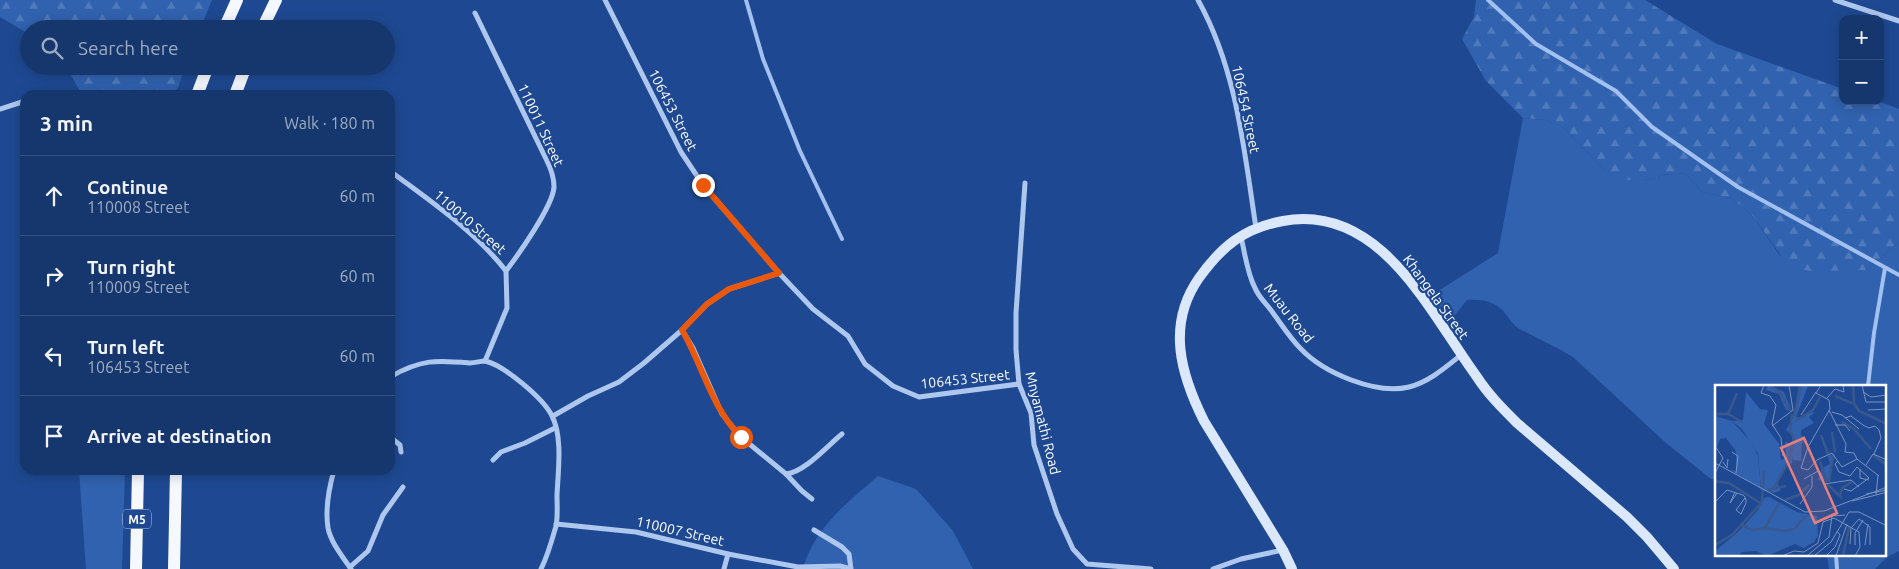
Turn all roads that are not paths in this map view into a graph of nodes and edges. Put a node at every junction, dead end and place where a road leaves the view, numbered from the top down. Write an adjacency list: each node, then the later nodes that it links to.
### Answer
1 (237, 0): 7 (main road)
2 (276, 0): 8 (main road)
3 (605, 0): 21 (street, 106453 Street)
4 (1198, 0): 18 (street, 106454 Street)
5 (1835, 0): 9 (street)
6 (475, 13): 20 (street, 110011 Street)
7 (228, 20)
8 (266, 20)
9 (1899, 21)
10 (205, 75): 12 (main road)
11 (242, 75): 13 (main road)
12 (200, 90)
13 (236, 90)
14 (20, 103): 15 (street)
15 (0, 109)
16 (395, 175): 20 (street, 110010 Street)
17 (1024, 183): 26 (street, Mnyamathi Road)
18 (1256, 228): 19 (street, Khangela Street); 23 (street, Khangela Street)
19 (1241, 235): 23 (street, Muau Road); 41 (street, Khangela Street)
20 (506, 271): 24 (street, 110010 Street)
21 (779, 273): 22 (street); 26 (street, 106453 Street)
22 (682, 330): 27 (street); 33 (street)
23 (1461, 355): 51 (street, Khangela Street)
24 (485, 361): 25 (street); 27 (street)
25 (395, 374)
26 (1019, 384): 48 (street, Mnyamathi Road)
27 (552, 416): 28 (street)
28 (555, 428): 32 (street); 39 (street)
29 (842, 434): 33 (street)
30 (395, 441): 31 (street)
31 (401, 452)
32 (493, 460)
33 (786, 474): 38 (street)
34 (138, 475): 44 (main road, M5)
35 (176, 475): 45 (main road)
36 (333, 475): 43 (street)
37 (403, 487): 43 (street)
38 (812, 499)
39 (556, 524): 42 (street, 110007 Street); 46 (street)
40 (814, 530): 42 (street, 110007 Street)
41 (1282, 550): 49 (street); 50 (street, Khangela Street)
42 (728, 554): 47 (street)
43 (350, 568)
44 (136, 569)
45 (174, 569)
46 (541, 569)
47 (724, 569)
48 (1151, 569)
49 (1213, 569)
50 (1292, 569)
51 (1674, 569)

